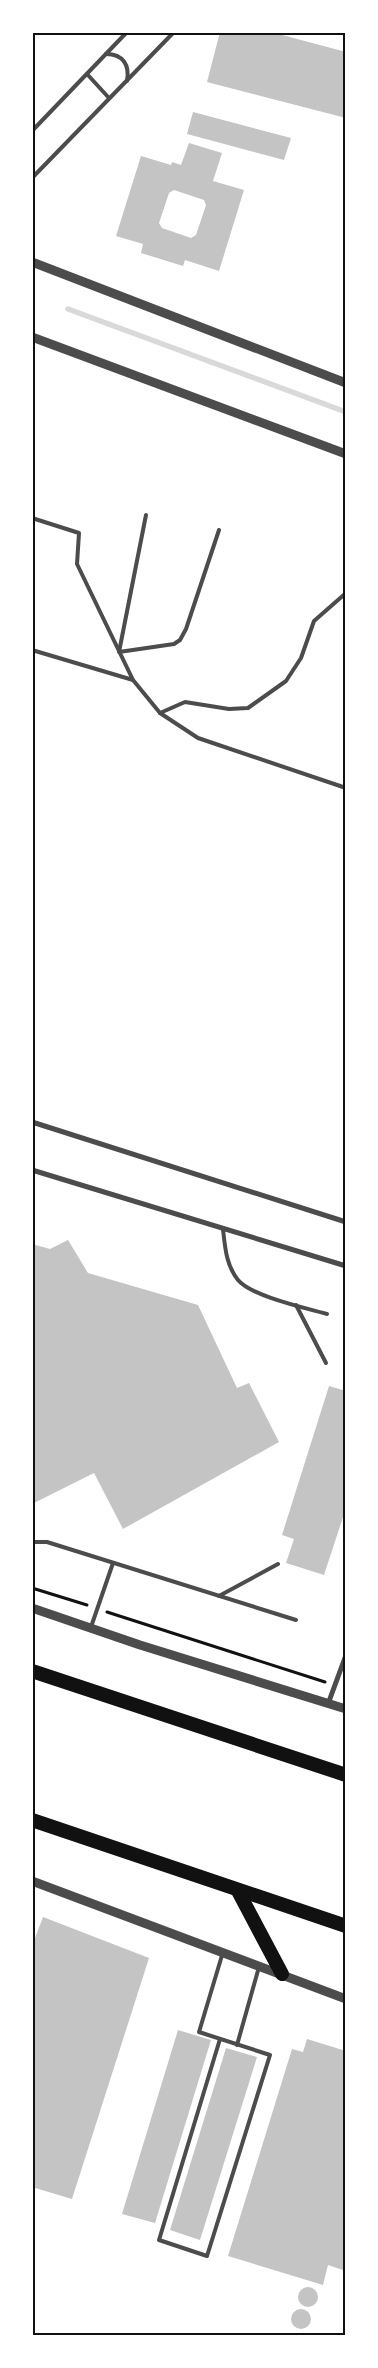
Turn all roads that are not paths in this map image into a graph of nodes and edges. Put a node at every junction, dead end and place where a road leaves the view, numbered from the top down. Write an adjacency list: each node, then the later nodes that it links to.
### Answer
1 (127, 32): 3 (lane)
2 (174, 32): 5 (lane)
3 (106, 54): 4 (lane); 5 (lane)
4 (87, 74): 6 (lane); 7 (lane)
5 (127, 81): 6 (lane)
6 (109, 98): 8 (lane)
7 (32, 130)
8 (32, 178)
9 (32, 262): 11 (street)
10 (32, 336): 12 (street)
11 (346, 383)
12 (346, 454)
13 (146, 515): 18 (lane)
14 (32, 518): 18 (lane)
15 (219, 530): 18 (lane)
16 (346, 593): 20 (lane)
17 (32, 650): 19 (lane)
18 (119, 652): 19 (lane)
19 (132, 680): 20 (lane)
20 (160, 713): 21 (lane)
21 (346, 788)
22 (32, 1122): 24 (street)
23 (32, 1170): 25 (street)
24 (346, 1222)
25 (223, 1228): 26 (street); 27 (lane)
26 (346, 1266)
27 (296, 1305): 28 (lane); 29 (lane)
28 (327, 1314)
29 (326, 1363)
30 (32, 1542): 31 (lane)
31 (113, 1563): 33 (lane); 36 (lane)
32 (278, 1564): 33 (lane)
33 (219, 1596): 35 (lane)
34 (32, 1608): 36 (street)
35 (296, 1620)
36 (90, 1629): 39 (street)
37 (346, 1655): 39 (street)
38 (32, 1671): 41 (highway)
39 (328, 1704): 40 (street)
40 (346, 1709)
41 (346, 1775)
42 (32, 1820): 44 (highway)
43 (32, 1881): 46 (street)
44 (238, 1890): 45 (highway); 48 (highway)
45 (346, 1926)
46 (223, 1952): 47 (street); 50 (lane)
47 (259, 1966): 48 (street); 51 (lane)
48 (282, 1974): 49 (street)
49 (346, 1999)
50 (220, 2039): 51 (lane); 51 (lane)
51 (237, 2044)

